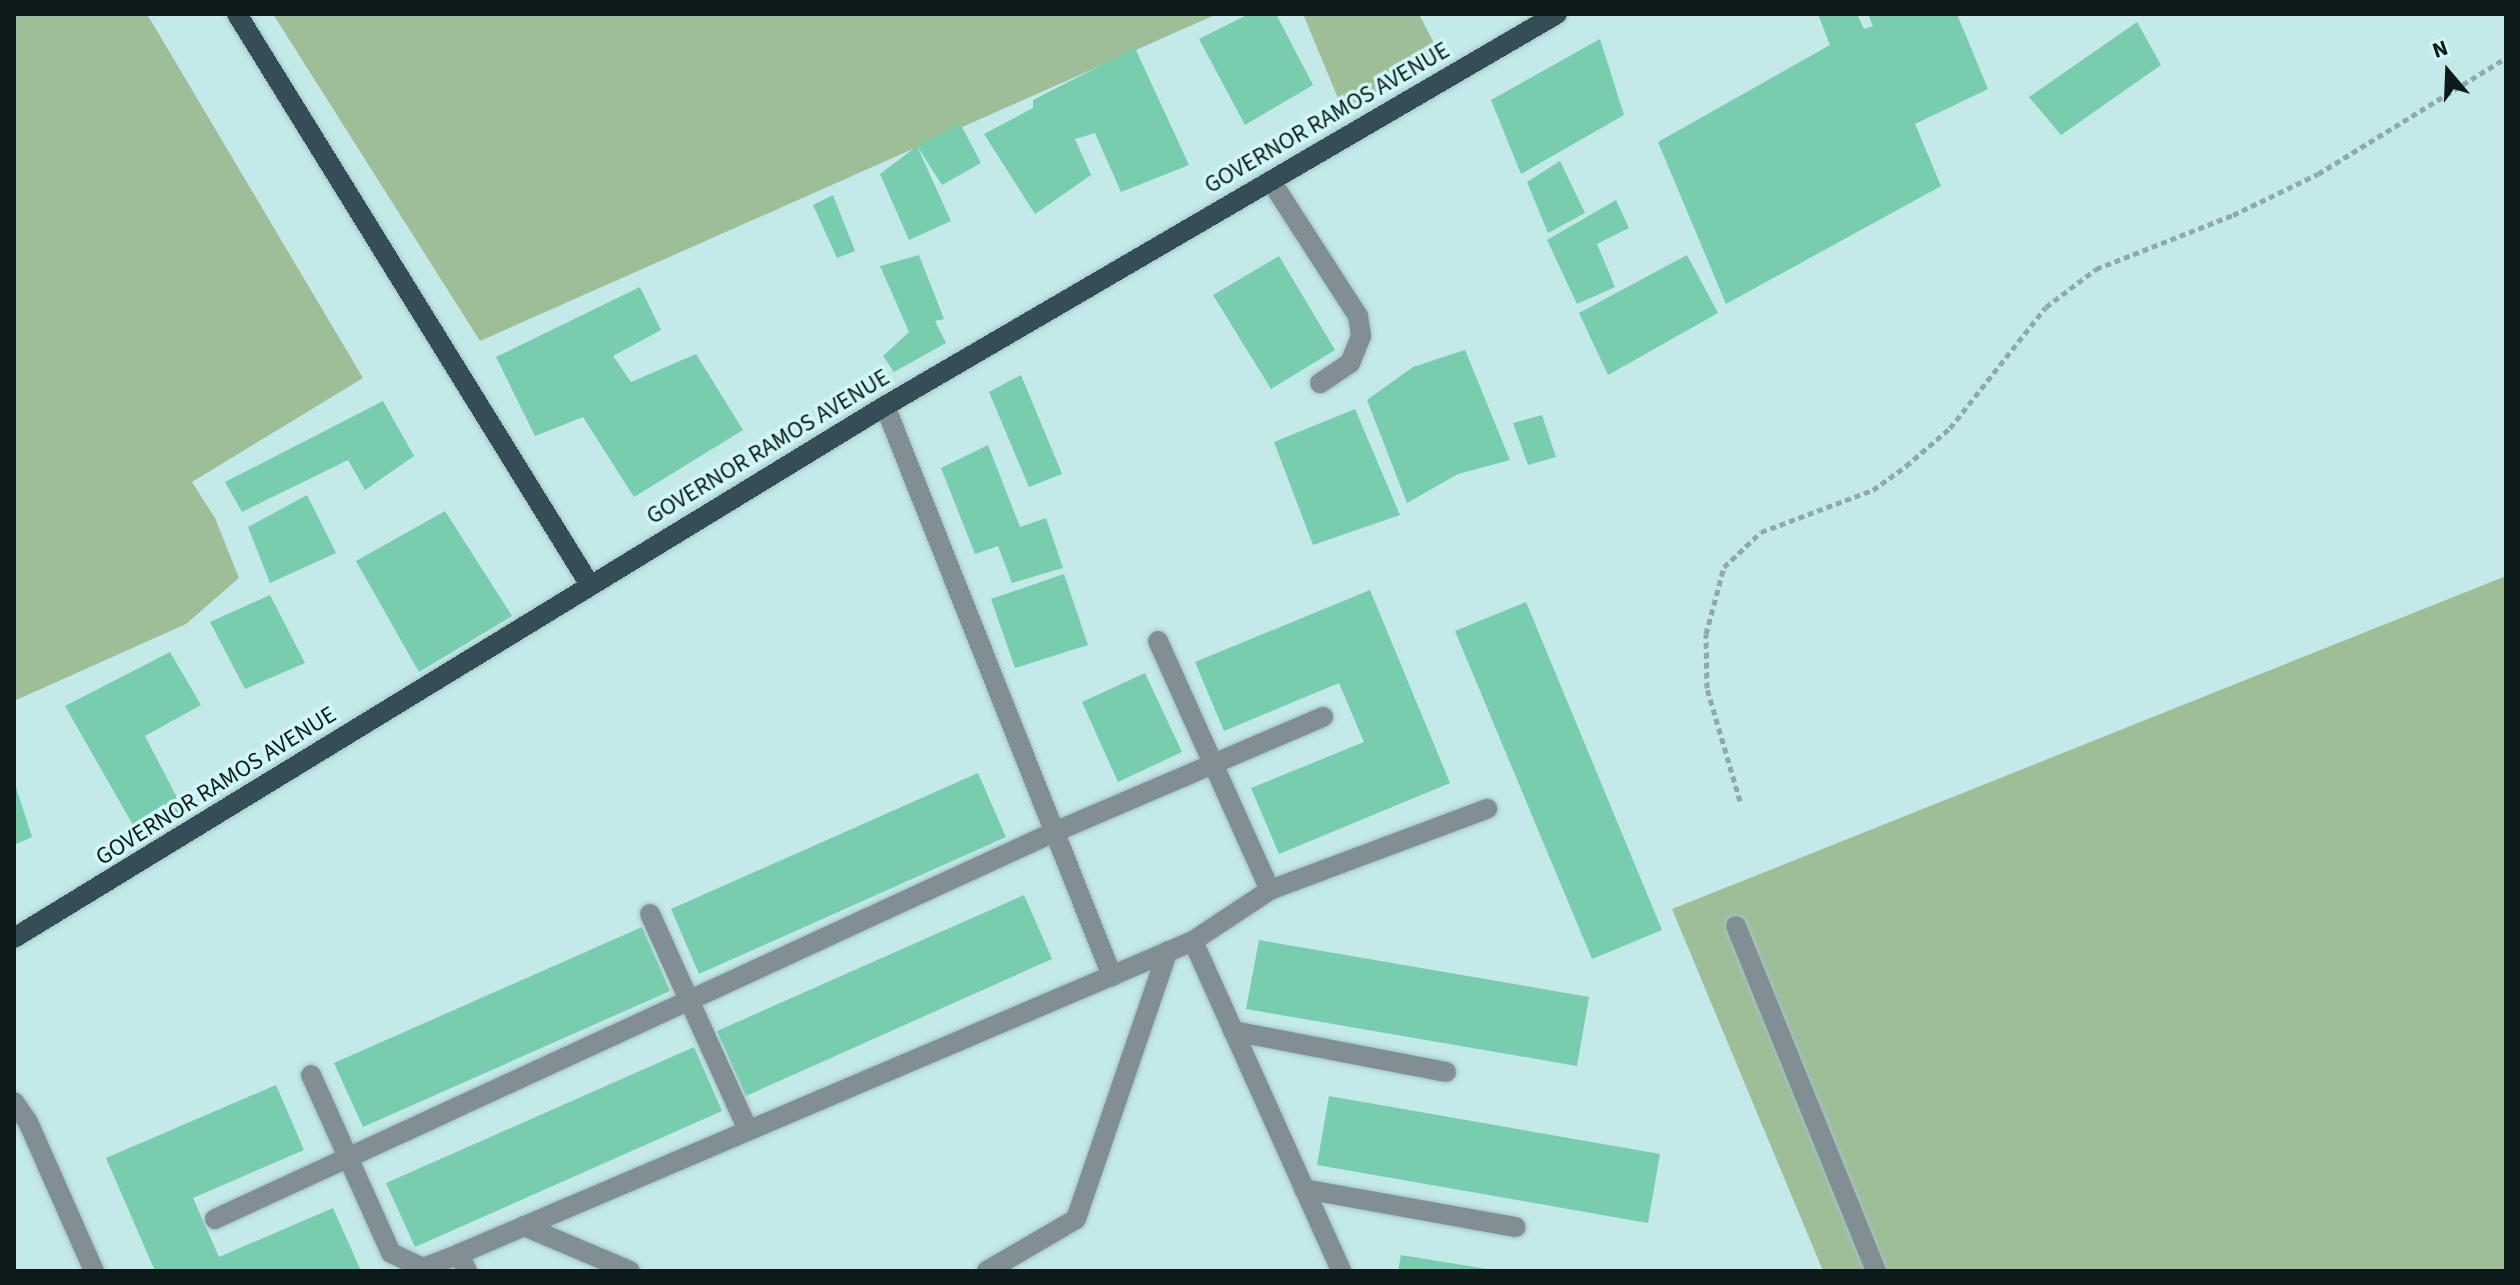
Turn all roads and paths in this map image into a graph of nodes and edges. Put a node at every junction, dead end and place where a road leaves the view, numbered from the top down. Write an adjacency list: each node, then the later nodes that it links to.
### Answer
1 (237, 14): 7 (main road)
2 (1557, 14): 4 (main road, GOVERNOR RAMOS AVENUE)
3 (2506, 58): 11 (path)
4 (1271, 181): 5 (street); 6 (main road, GOVERNOR RAMOS AVENUE)
5 (1320, 383)
6 (885, 406): 7 (main road, GOVERNOR RAMOS AVENUE); 13 (street)
7 (590, 585): 17 (main road, GOVERNOR RAMOS AVENUE)
8 (1158, 641): 10 (street)
9 (1323, 717): 10 (street)
10 (1213, 764): 13 (street); 14 (street)
11 (1740, 801)
12 (1487, 809): 14 (street)
13 (1052, 833): 20 (street); 21 (street)
14 (1270, 890): 18 (street)
15 (650, 914): 21 (street)
16 (1736, 926): 37 (street)
17 (14, 938)
18 (1193, 941): 19 (street); 22 (street)
19 (1168, 951): 20 (street); 35 (street)
20 (1112, 976): 26 (street)
21 (689, 999): 26 (street); 27 (street)
22 (1233, 1031): 23 (street); 28 (street)
23 (1446, 1072)
24 (311, 1075): 27 (street)
25 (14, 1102): 33 (street)
26 (748, 1130): 30 (street)
27 (348, 1158): 29 (street); 32 (street)
28 (1304, 1189): 31 (street); 36 (street)
29 (215, 1219)
30 (524, 1226): 32 (street); 34 (street)
31 (1516, 1227)
32 (463, 1262)
33 (94, 1271)
34 (630, 1271)
35 (987, 1271)
36 (1341, 1271)
37 (1876, 1271)

